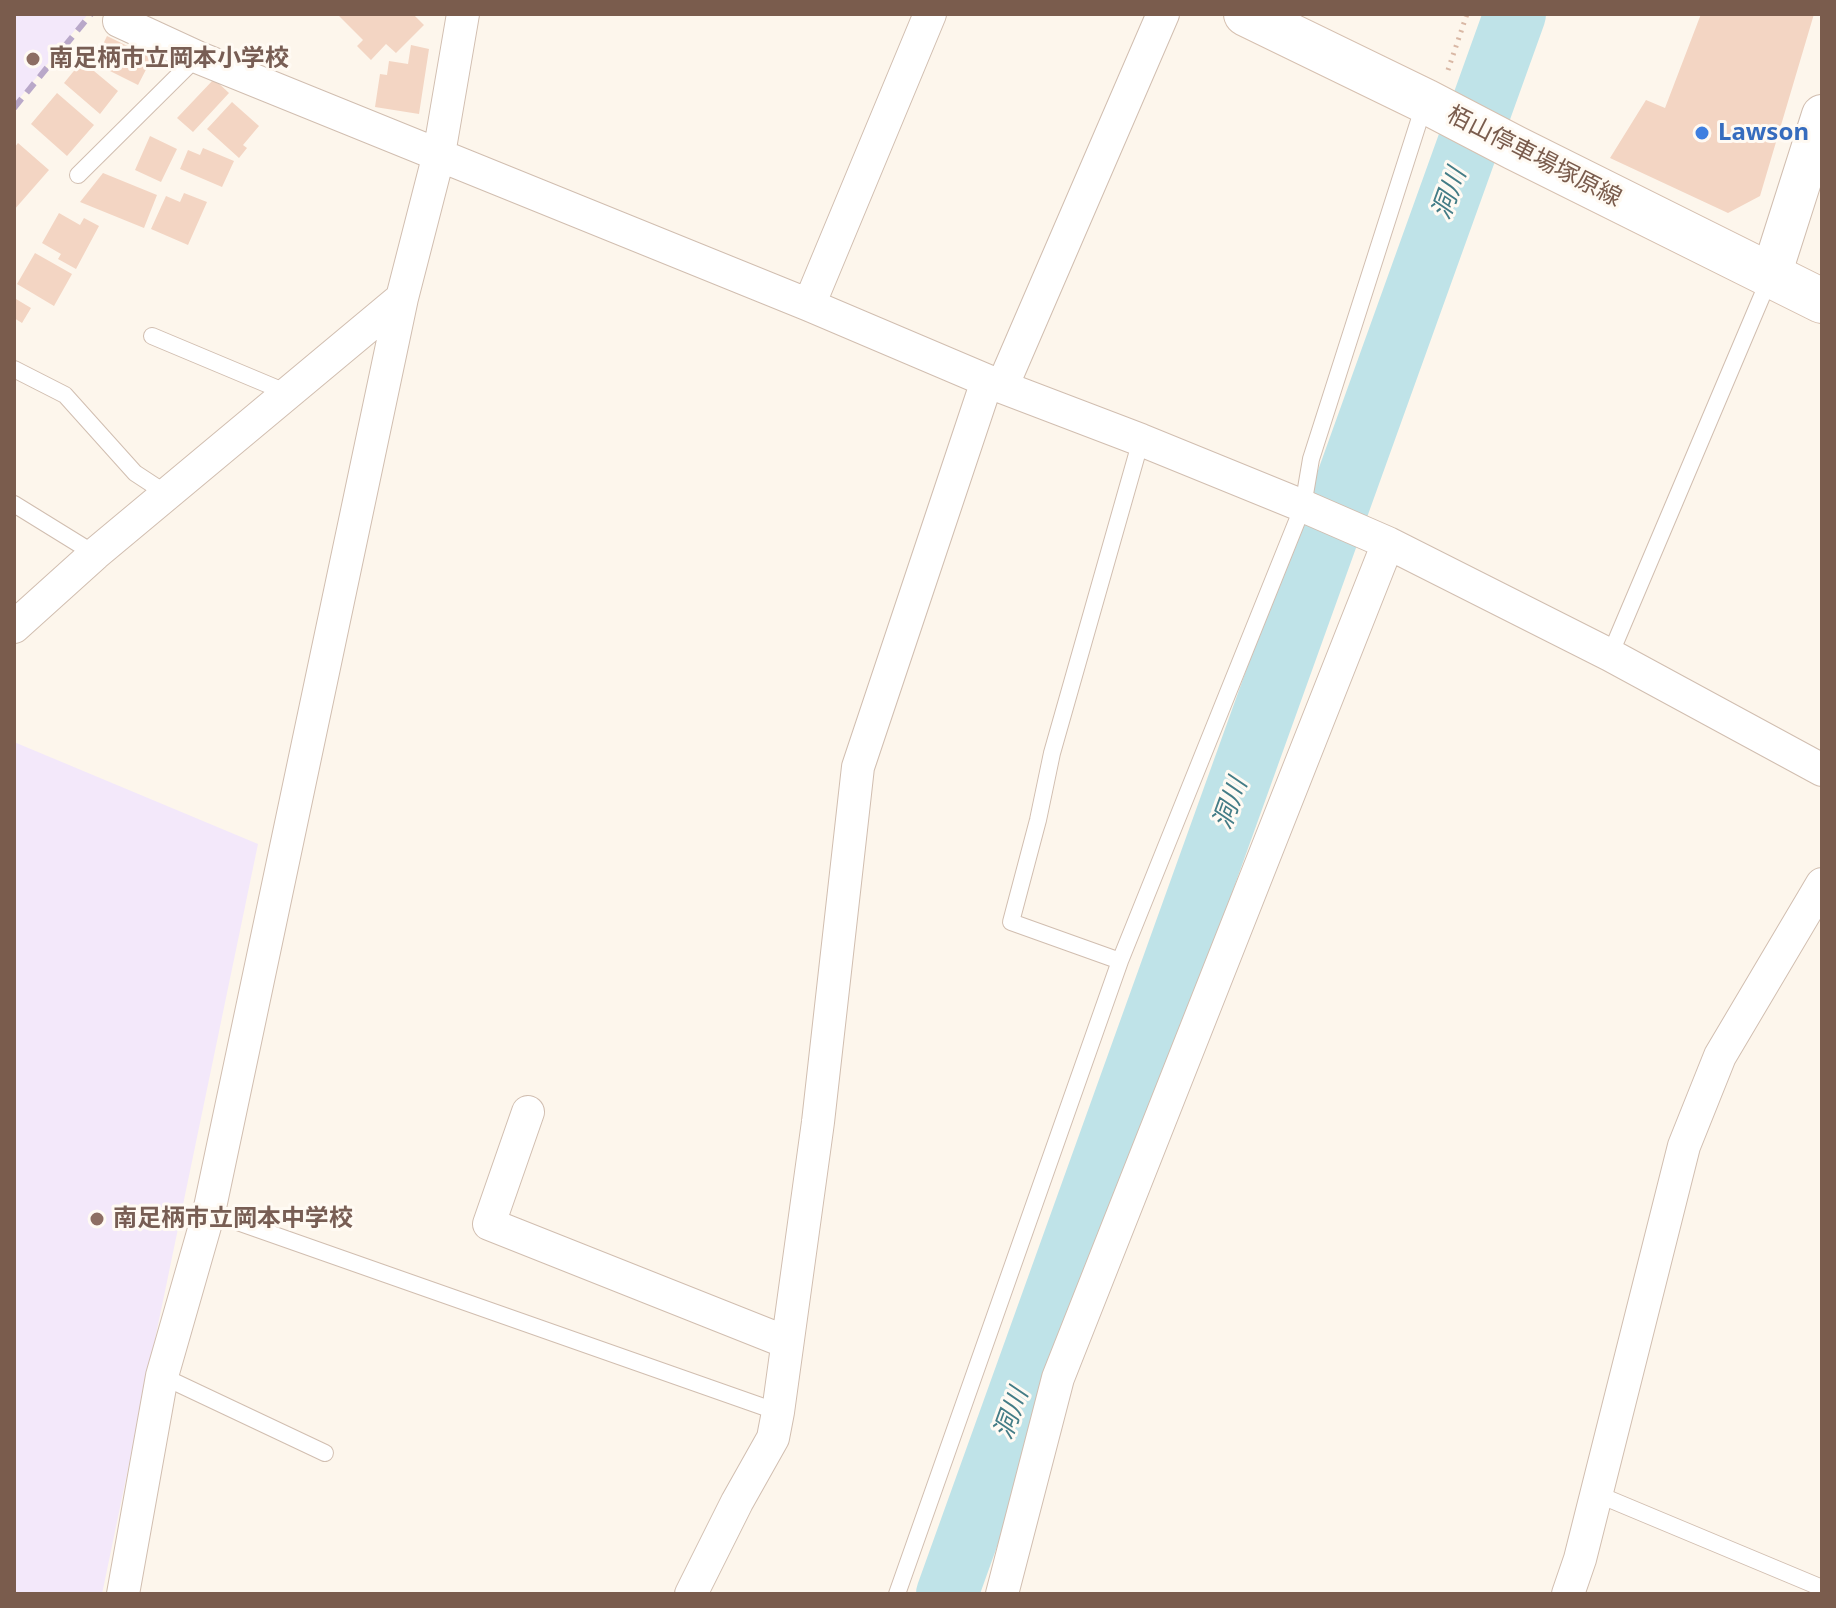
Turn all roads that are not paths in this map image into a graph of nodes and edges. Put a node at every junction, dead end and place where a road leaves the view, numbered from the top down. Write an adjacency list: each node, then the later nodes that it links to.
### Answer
1 (125, 14): 6 (street)
2 (463, 14): 9 (street)
3 (930, 14): 14 (street)
4 (1163, 14): 17 (street)
5 (1246, 14): 7 (main road, 栢山停車場塚原線)
6 (197, 57): 9 (street); 10 (lane)
7 (1425, 101): 11 (main road, 栢山停車場塚原線); 22 (lane)
8 (1822, 115): 11 (street)
9 (439, 154): 12 (street); 14 (street)
10 (78, 175)
11 (1771, 275): 13 (main road, 栢山停車場塚原線); 26 (lane)
12 (402, 298): 18 (street); 31 (street)
13 (1822, 301)
14 (809, 305): 17 (street)
15 (152, 336): 18 (lane)
16 (14, 369): 20 (lane)
17 (994, 384): 19 (street); 32 (street)
18 (288, 393): 20 (street)
19 (1141, 440): 22 (street); 29 (lane)
20 (167, 494): 24 (street)
21 (14, 504): 24 (lane)
22 (1303, 506): 23 (street); 29 (lane)
23 (1388, 543): 26 (street); 41 (street)
24 (95, 554): 25 (street)
25 (14, 627)
26 (1610, 655): 27 (street)
27 (1822, 770)
28 (1822, 884): 36 (street)
29 (1120, 961): 40 (lane)
30 (528, 1112): 32 (street)
31 (209, 1212): 33 (street); 34 (lane)
32 (786, 1342): 34 (street)
33 (162, 1376): 35 (lane); 38 (street)
34 (778, 1412): 39 (street)
35 (325, 1453)
36 (1597, 1494): 37 (lane); 42 (street)
37 (1822, 1588)
38 (123, 1594)
39 (691, 1594)
40 (897, 1594)
41 (1002, 1594)
42 (1568, 1594)

